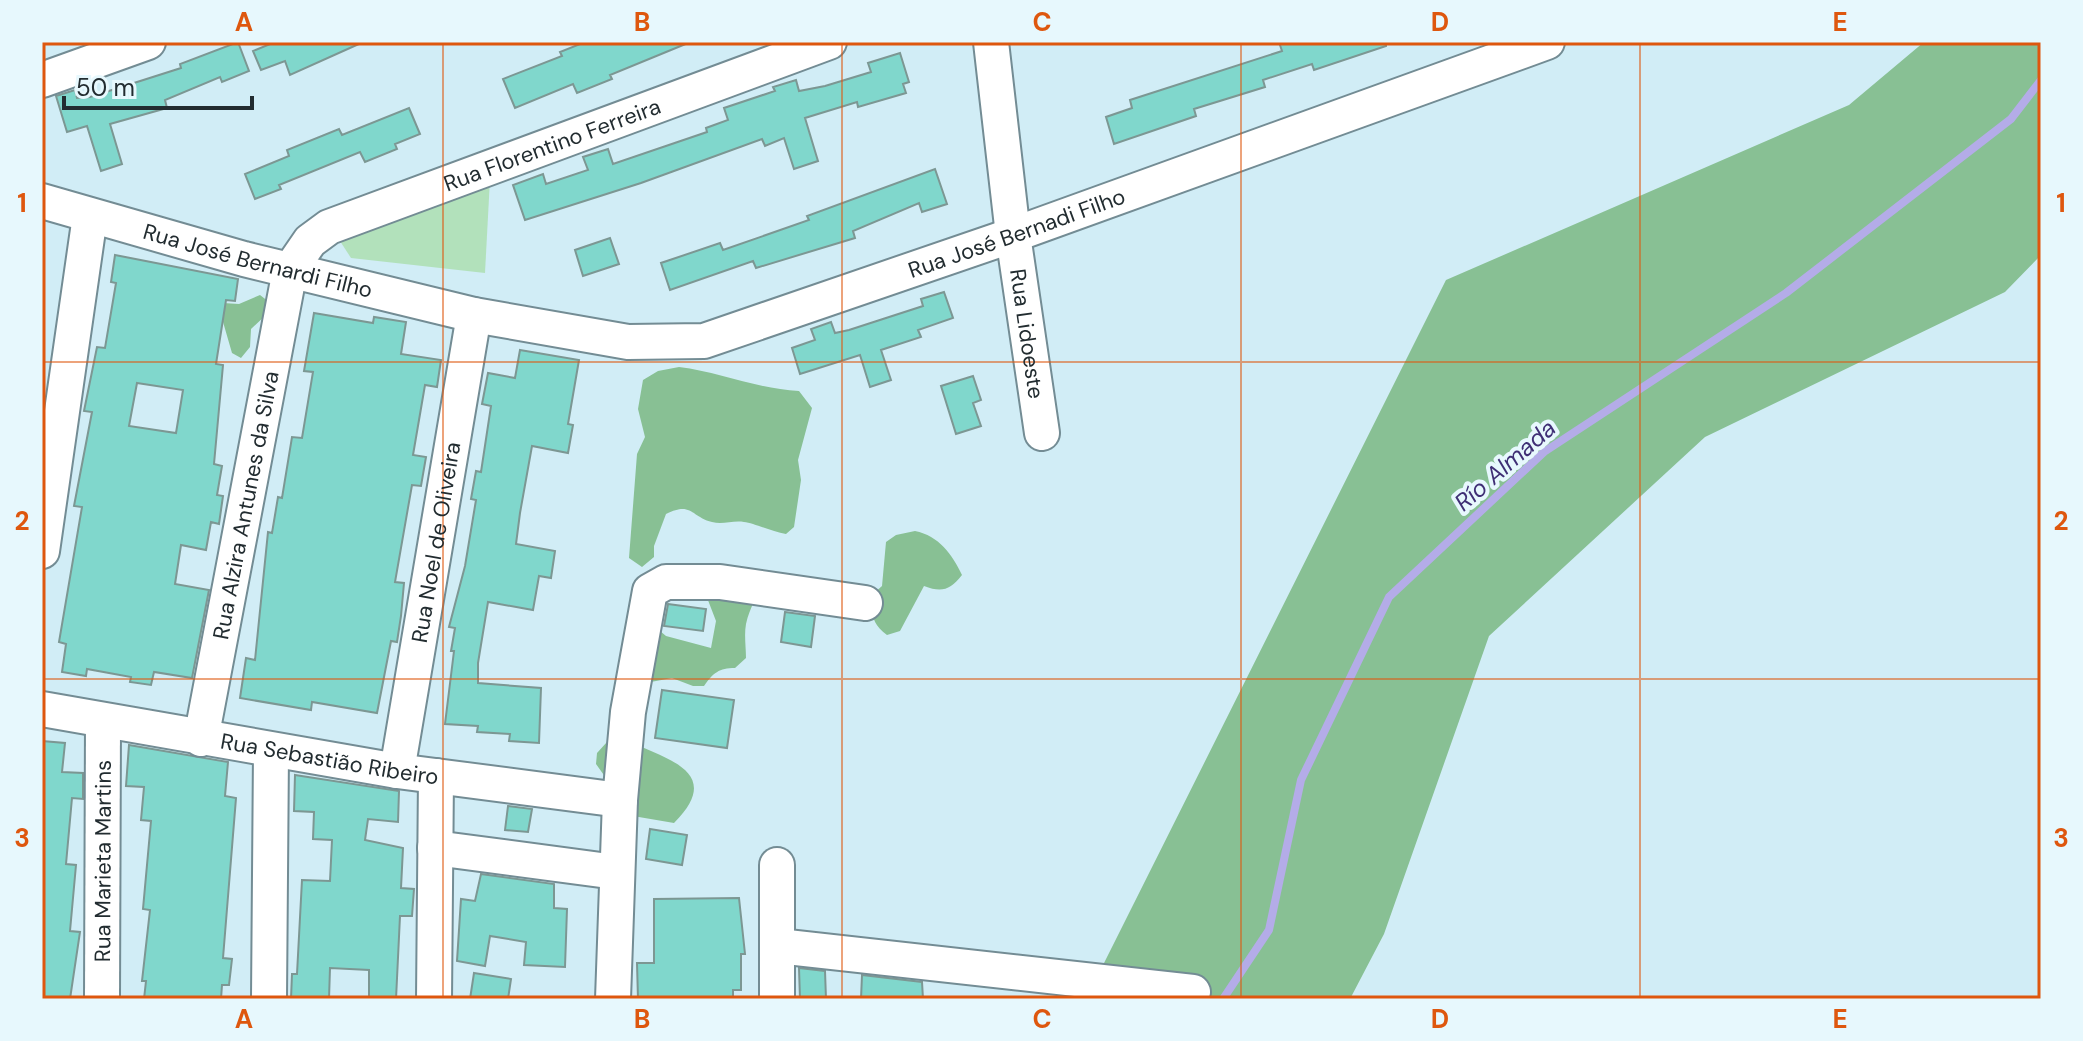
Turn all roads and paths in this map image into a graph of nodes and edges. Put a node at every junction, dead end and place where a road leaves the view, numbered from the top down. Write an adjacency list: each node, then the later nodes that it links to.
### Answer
1 (148, 42): 5 (street)
2 (829, 42): 9 (street, Rua Florentino Ferreira)
3 (991, 42): 8 (street, Rua Lidoeste)
4 (1547, 42): 8 (street, Rua José Bernadi Filho)
5 (42, 80)
6 (42, 201): 7 (street, Rua José Bernardi Filho)
7 (90, 216): 9 (street, Rua José Bernardi Filho); 12 (street)
8 (1013, 235): 10 (street, Rua José Bernadi Filho); 11 (street, Rua Lidoeste)
9 (290, 270): 10 (street, Rua José Bernardi Filho); 16 (street, Rua Alzira Antunes da Silva)
10 (474, 315): 18 (street, Rua Noel de Oliveira)
11 (1042, 433)
12 (42, 551)
13 (865, 603): 20 (street)
14 (42, 709): 15 (street, Rua Sebastião Ribeiro)
15 (103, 721): 16 (street, Rua Sebastião Ribeiro); 26 (street, Rua Marieta Martins)
16 (201, 739): 17 (street, Rua Sebastião Ribeiro)
17 (271, 751): 18 (street, Rua Sebastião Ribeiro); 27 (street)
18 (397, 771): 19 (street, Rua Sebastião Ribeiro)
19 (436, 776): 20 (street, Rua Sebastião Ribeiro); 21 (street)
20 (620, 800): 23 (street)
21 (435, 848): 23 (street); 28 (street)
22 (777, 865): 24 (street)
23 (616, 872): 29 (street)
24 (778, 946): 25 (street); 30 (street)
25 (1193, 992)
26 (102, 999)
27 (269, 999)
28 (434, 999)
29 (613, 999)
30 (777, 999)

